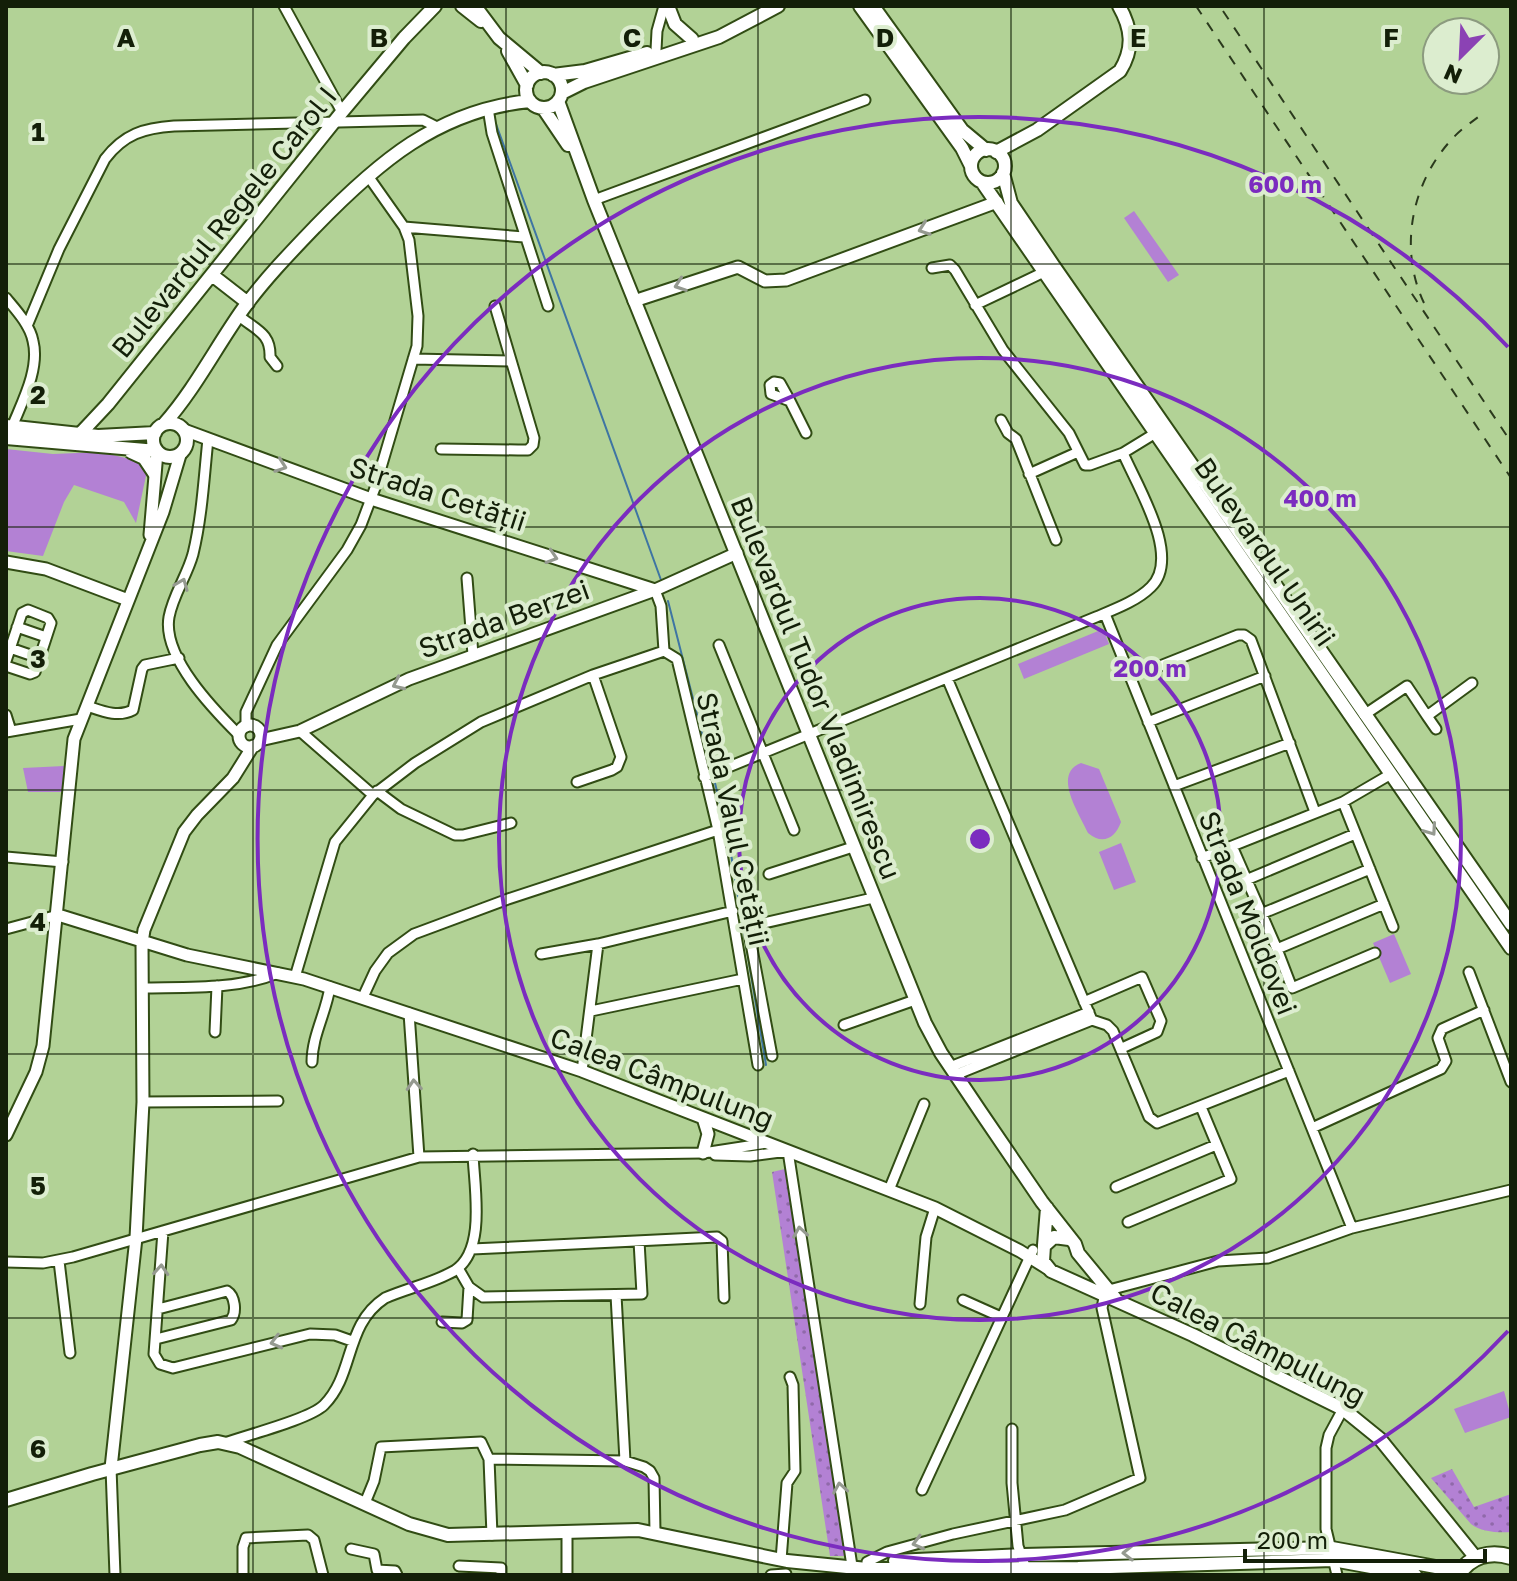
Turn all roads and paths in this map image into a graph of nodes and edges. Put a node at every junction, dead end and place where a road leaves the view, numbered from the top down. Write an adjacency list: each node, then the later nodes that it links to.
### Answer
1 (284, 6): 23 (street)
2 (423, 6): 13 (main road, Bulevardul Regele Carol I)
3 (435, 6): 13 (main road, Bulevardul Regele Carol I)
4 (462, 6): 12 (main road)
5 (475, 6): 12 (main road)
6 (666, 6): 14 (main road); 15 (street)
7 (761, 6): 14 (main road)
8 (778, 6): 18 (main road)
9 (860, 6): 28 (main road)
10 (873, 6): 26 (main road)
11 (1119, 6): 25 (main road)
12 (496, 34): 16 (main road); 17 (main road)
13 (404, 38): 23 (main road, Bulevardul Regele Carol I)
14 (692, 39): 15 (main road)
15 (656, 50): 16 (main road)
16 (547, 74): 17 (main road); 18 (main road)
17 (527, 86): 20 (main road); 21 (main road)
18 (560, 97): 22 (main road); 27 (main road, Bulevardul Tudor Vladimirescu)
19 (865, 100): 32 (street)
20 (530, 101): 21 (main road); 22 (main road)
21 (488, 107): 24 (main road); 35 (street)
22 (543, 108): 27 (main road, Bulevardul Tudor Vladimirescu)
23 (338, 117): 24 (street); 38 (main road, Bulevardul Regele Carol I); 46 (street)
24 (437, 127): 30 (main road)
25 (1035, 131): 26 (main road); 29 (main road)
26 (991, 151): 28 (main road); 29 (main road)
27 (580, 164): 32 (main road, Bulevardul Tudor Vladimirescu)
28 (971, 166): 31 (main road)
29 (1003, 168): 31 (main road); 37 (main road, Bulevardul Unirii)
30 (368, 176): 34 (street); 41 (main road)
31 (982, 182): 33 (main road, Bulevardul Unirii)
32 (594, 200): 40 (main road, Bulevardul Tudor Vladimirescu)
33 (997, 202): 37 (main road, Bulevardul Unirii); 40 (street, one-way to 40)
34 (404, 227): 35 (street); 47 (street)
35 (524, 237): 44 (street)
36 (932, 268): 42 (street)
37 (1048, 269): 42 (street); 56 (main road, Bulevardul Unirii)
38 (212, 275): 41 (main road); 52 (main road, Bulevardul Regele Carol I)
39 (6, 298): 46 (street)
40 (634, 301): 72 (main road, Bulevardul Tudor Vladimirescu)
41 (248, 303): 45 (main road)
42 (975, 305): 65 (street)
43 (495, 306): 48 (street)
44 (548, 306)
45 (239, 316): 49 (street); 50 (main road)
46 (27, 326): 55 (street)
47 (413, 359): 48 (street); 69 (street)
48 (511, 361): 63 (street)
49 (277, 366)
50 (186, 399): 54 (main road); 60 (main road)
51 (790, 401): 57 (street)
52 (103, 410): 58 (main road, Bulevardul Regele Carol I); 59 (main road)
53 (1001, 420): 68 (street)
54 (160, 429): 59 (main road); 60 (main road); 64 (main road)
55 (8, 430): 58 (main road); 62 (main road)
56 (1158, 431): 66 (street); 95 (main road, Bulevardul Unirii)
57 (806, 433)
58 (79, 435): 59 (main road)
59 (127, 436)
60 (183, 439): 61 (street); 64 (main road); 71 (street)
61 (208, 439): 69 (street, Strada Cetății, one-way to 69); 85 (street, one-way to 61)
62 (116, 447): 64 (main road); 67 (main road)
63 (441, 449)
64 (157, 451): 67 (street)
65 (1078, 452): 66 (street); 68 (street)
66 (1123, 453): 77 (street)
67 (154, 473): 71 (street)
68 (1029, 474): 70 (street)
69 (371, 499): 75 (street, Strada Cetății, one-way to 75); 101 (street)
70 (1056, 540)
71 (149, 542): 76 (street)
72 (737, 553): 75 (street, Strada Berzei); 102 (main road, Bulevardul Tudor Vladimirescu)
73 (6, 562): 76 (street)
74 (467, 578): 83 (street)
75 (655, 590): 82 (street, Strada Valul Cetății); 83 (street, Strada Berzei)
76 (128, 600): 92 (street)
77 (1105, 614): 90 (street); 97 (street, Strada Moldovei)
78 (17, 627): 79 (street); 79 (street); 81 (street)
79 (46, 637): 84 (street)
80 (719, 645): 104 (street)
81 (10, 648): 84 (street); 86 (street)
82 (664, 651): 88 (street); 106 (street, Strada Valul Cetății)
83 (473, 655): 100 (street, Strada Berzei, one-way to 100)
84 (39, 658): 86 (street)
85 (179, 658): 92 (street); 101 (street)
86 (6, 663)
87 (1150, 670): 89 (street)
88 (593, 675): 107 (street); 109 (street)
89 (1265, 676): 97 (street); 103 (street)
90 (947, 678): 102 (street); 150 (street)
91 (1472, 683): 94 (street)
92 (87, 706): 96 (street)
93 (6, 715): 99 (street)
94 (1427, 716): 95 (street); 98 (street)
95 (1359, 718): 105 (main road, Bulevardul Unirii)
96 (81, 719): 99 (street); 120 (street)
97 (1148, 722): 108 (street, Strada Moldovei)
98 (1436, 729)
99 (8, 731)
100 (294, 731): 101 (street, Strada Berzei); 109 (street)
101 (249, 735): 133 (street)
102 (809, 735): 104 (street); 117 (main road, Bulevardul Tudor Vladimirescu)
103 (1290, 743): 108 (street); 111 (street)
104 (762, 754): 106 (street); 114 (street)
105 (1396, 770): 110 (street); 128 (main road, Bulevardul Unirii)
106 (704, 777): 113 (street, Strada Valul Cetății)
107 (577, 782)
108 (1174, 786): 119 (street, Strada Moldovei)
109 (375, 793): 112 (street); 141 (street)
110 (1343, 802): 111 (street); 115 (street)
111 (1315, 812): 116 (street)
112 (511, 823)
113 (718, 830): 126 (street, Strada Valul Cetății); 146 (street)
114 (794, 830)
115 (1355, 834): 121 (street); 123 (street)
116 (1232, 846): 119 (street); 123 (street)
117 (853, 847): 122 (street); 124 (main road, Bulevardul Tudor Vladimirescu)
118 (6, 857): 120 (street)
119 (1202, 858): 160 (street, Strada Moldovei)
120 (63, 862): 129 (street)
121 (1370, 869): 125 (street); 127 (street)
122 (769, 874)
123 (1246, 880): 127 (street)
124 (873, 898): 147 (main road, Bulevardul Tudor Vladimirescu); 155 (street, Strada Valul Cetății)
125 (1384, 904): 131 (street); 136 (street)
126 (733, 911): 134 (street); 142 (street, Strada Valul Cetății)
127 (1261, 914): 136 (street)
128 (1497, 914): 130 (main road, Bulevardul Unirii); 135 (main road, Bulevardul Unirii)
129 (58, 915): 132 (street); 133 (street, Calea Câmpulung); 168 (street)
130 (1511, 924)
131 (1393, 927)
132 (6, 929)
133 (142, 943): 140 (street, Calea Câmpulung); 145 (street)
134 (598, 944): 138 (street); 149 (street)
135 (1511, 948)
136 (1277, 949): 137 (street)
137 (1375, 953)
138 (541, 954)
139 (1469, 972): 148 (street)
140 (278, 973): 141 (street, Calea Câmpulung); 143 (street, Calea Câmpulung)
141 (295, 977): 144 (street, Calea Câmpulung)
142 (743, 979): 149 (street); 157 (street, Strada Valul Cetății)
143 (217, 986): 145 (street, Calea Câmpulung); 153 (street)
144 (330, 987): 146 (street, Calea Câmpulung); 156 (street)
145 (142, 988): 163 (street)
146 (363, 997): 151 (street, Calea Câmpulung)
147 (915, 1000): 152 (street); 159 (main road, Bulevardul Tudor Vladimirescu)
148 (1484, 1010): 161 (street); 167 (street)
149 (591, 1011): 158 (street)
150 (1088, 1011): 154 (street); 154 (street); 159 (street)
151 (409, 1013): 158 (street, Calea Câmpulung); 174 (street, one-way to 151)
152 (844, 1025)
153 (215, 1032)
154 (1122, 1048): 165 (street)
155 (772, 1056)
156 (312, 1062)
157 (758, 1065)
158 (582, 1071): 166 (street, Calea Câmpulung)
159 (952, 1071): 179 (main road, Bulevardul Tudor Vladimirescu)
160 (1289, 1071): 165 (street); 167 (street, Strada Moldovei)
161 (1511, 1082)
162 (278, 1101): 163 (street)
163 (143, 1102): 183 (street)
164 (924, 1104): 176 (street)
165 (1201, 1107): 170 (street)
166 (703, 1118): 169 (street, Calea Câmpulung); 172 (street)
167 (1312, 1128): 181 (street, Strada Moldovei)
168 (6, 1135)
169 (767, 1143): 171 (street, Calea Câmpulung); 172 (street)
170 (1216, 1145): 175 (street); 180 (street)
171 (788, 1151): 172 (street); 176 (street, Calea Câmpulung); 227 (street, one-way to 171)
172 (703, 1153): 173 (street)
173 (473, 1154): 174 (street); 186 (street)
174 (419, 1157): 182 (street)
175 (1116, 1187)
176 (889, 1190): 178 (street, Calea Câmpulung)
177 (1511, 1190): 181 (street)
178 (935, 1208): 187 (street, Calea Câmpulung); 198 (street)
179 (1047, 1208): 184 (main road, Bulevardul Tudor Vladimirescu); 187 (main road)
180 (1128, 1222)
181 (1352, 1228): 194 (street)
182 (163, 1231): 183 (street); 199 (street, one-way to 182)
183 (136, 1238): 189 (street); 211 (street)
184 (1069, 1239): 187 (main road); 188 (main road)
185 (639, 1241): 186 (street); 195 (street); 196 (street)
186 (472, 1249): 191 (street)
187 (1034, 1250): 192 (main road); 200 (street)
188 (1078, 1253): 192 (main road); 194 (main road)
189 (59, 1261): 190 (street); 204 (street)
190 (6, 1262)
191 (458, 1268): 193 (street); 203 (street)
192 (1053, 1271): 194 (main road, Calea Câmpulung)
193 (469, 1287): 195 (street); 201 (street)
194 (1110, 1294): 206 (main road, Calea Câmpulung); 215 (street)
195 (616, 1295): 210 (street)
196 (724, 1298)
197 (963, 1300): 200 (street)
198 (920, 1304)
199 (158, 1309): 202 (street); 202 (street)
200 (1001, 1317): 212 (street)
201 (442, 1322)
202 (156, 1339): 203 (street, one-way to 202)
203 (352, 1341): 208 (street)
204 (70, 1353)
205 (790, 1377): 229 (street)
206 (1343, 1409): 216 (street); 225 (main road, Calea Câmpulung)
207 (1012, 1429): 215 (street)
208 (225, 1443): 211 (main road); 214 (main road)
209 (489, 1459): 210 (street); 214 (street); 219 (street)
210 (625, 1461): 217 (street)
211 (111, 1468): 213 (main road); 232 (street)
212 (922, 1490)
213 (6, 1500)
214 (365, 1503): 219 (main road)
215 (1016, 1520): 228 (street); 230 (street, one-way to 230)
216 (1326, 1529): 220 (street); 222 (street)
217 (655, 1532): 218 (main road); 229 (main road)
218 (567, 1533): 219 (main road); 237 (street)
219 (492, 1535)
220 (1316, 1548): 222 (main road); 224 (main road)
221 (351, 1549): 235 (street)
222 (1332, 1554): 224 (main road); 231 (main road); 239 (street); 240 (main road)
223 (1509, 1554): 225 (main road)
224 (1207, 1557): 228 (main road)
225 (1476, 1558): 231 (main road)
226 (459, 1566): 236 (street)
227 (852, 1566): 229 (main road); 230 (main road)
228 (1026, 1566): 230 (main road)
229 (785, 1568): 238 (street)
230 (873, 1569)
231 (1461, 1571)
232 (115, 1575)
233 (243, 1575): 234 (street)
234 (323, 1575)
235 (397, 1575)
236 (501, 1575)
237 (567, 1575)
238 (771, 1575)
239 (1337, 1575)
240 (1415, 1575)

